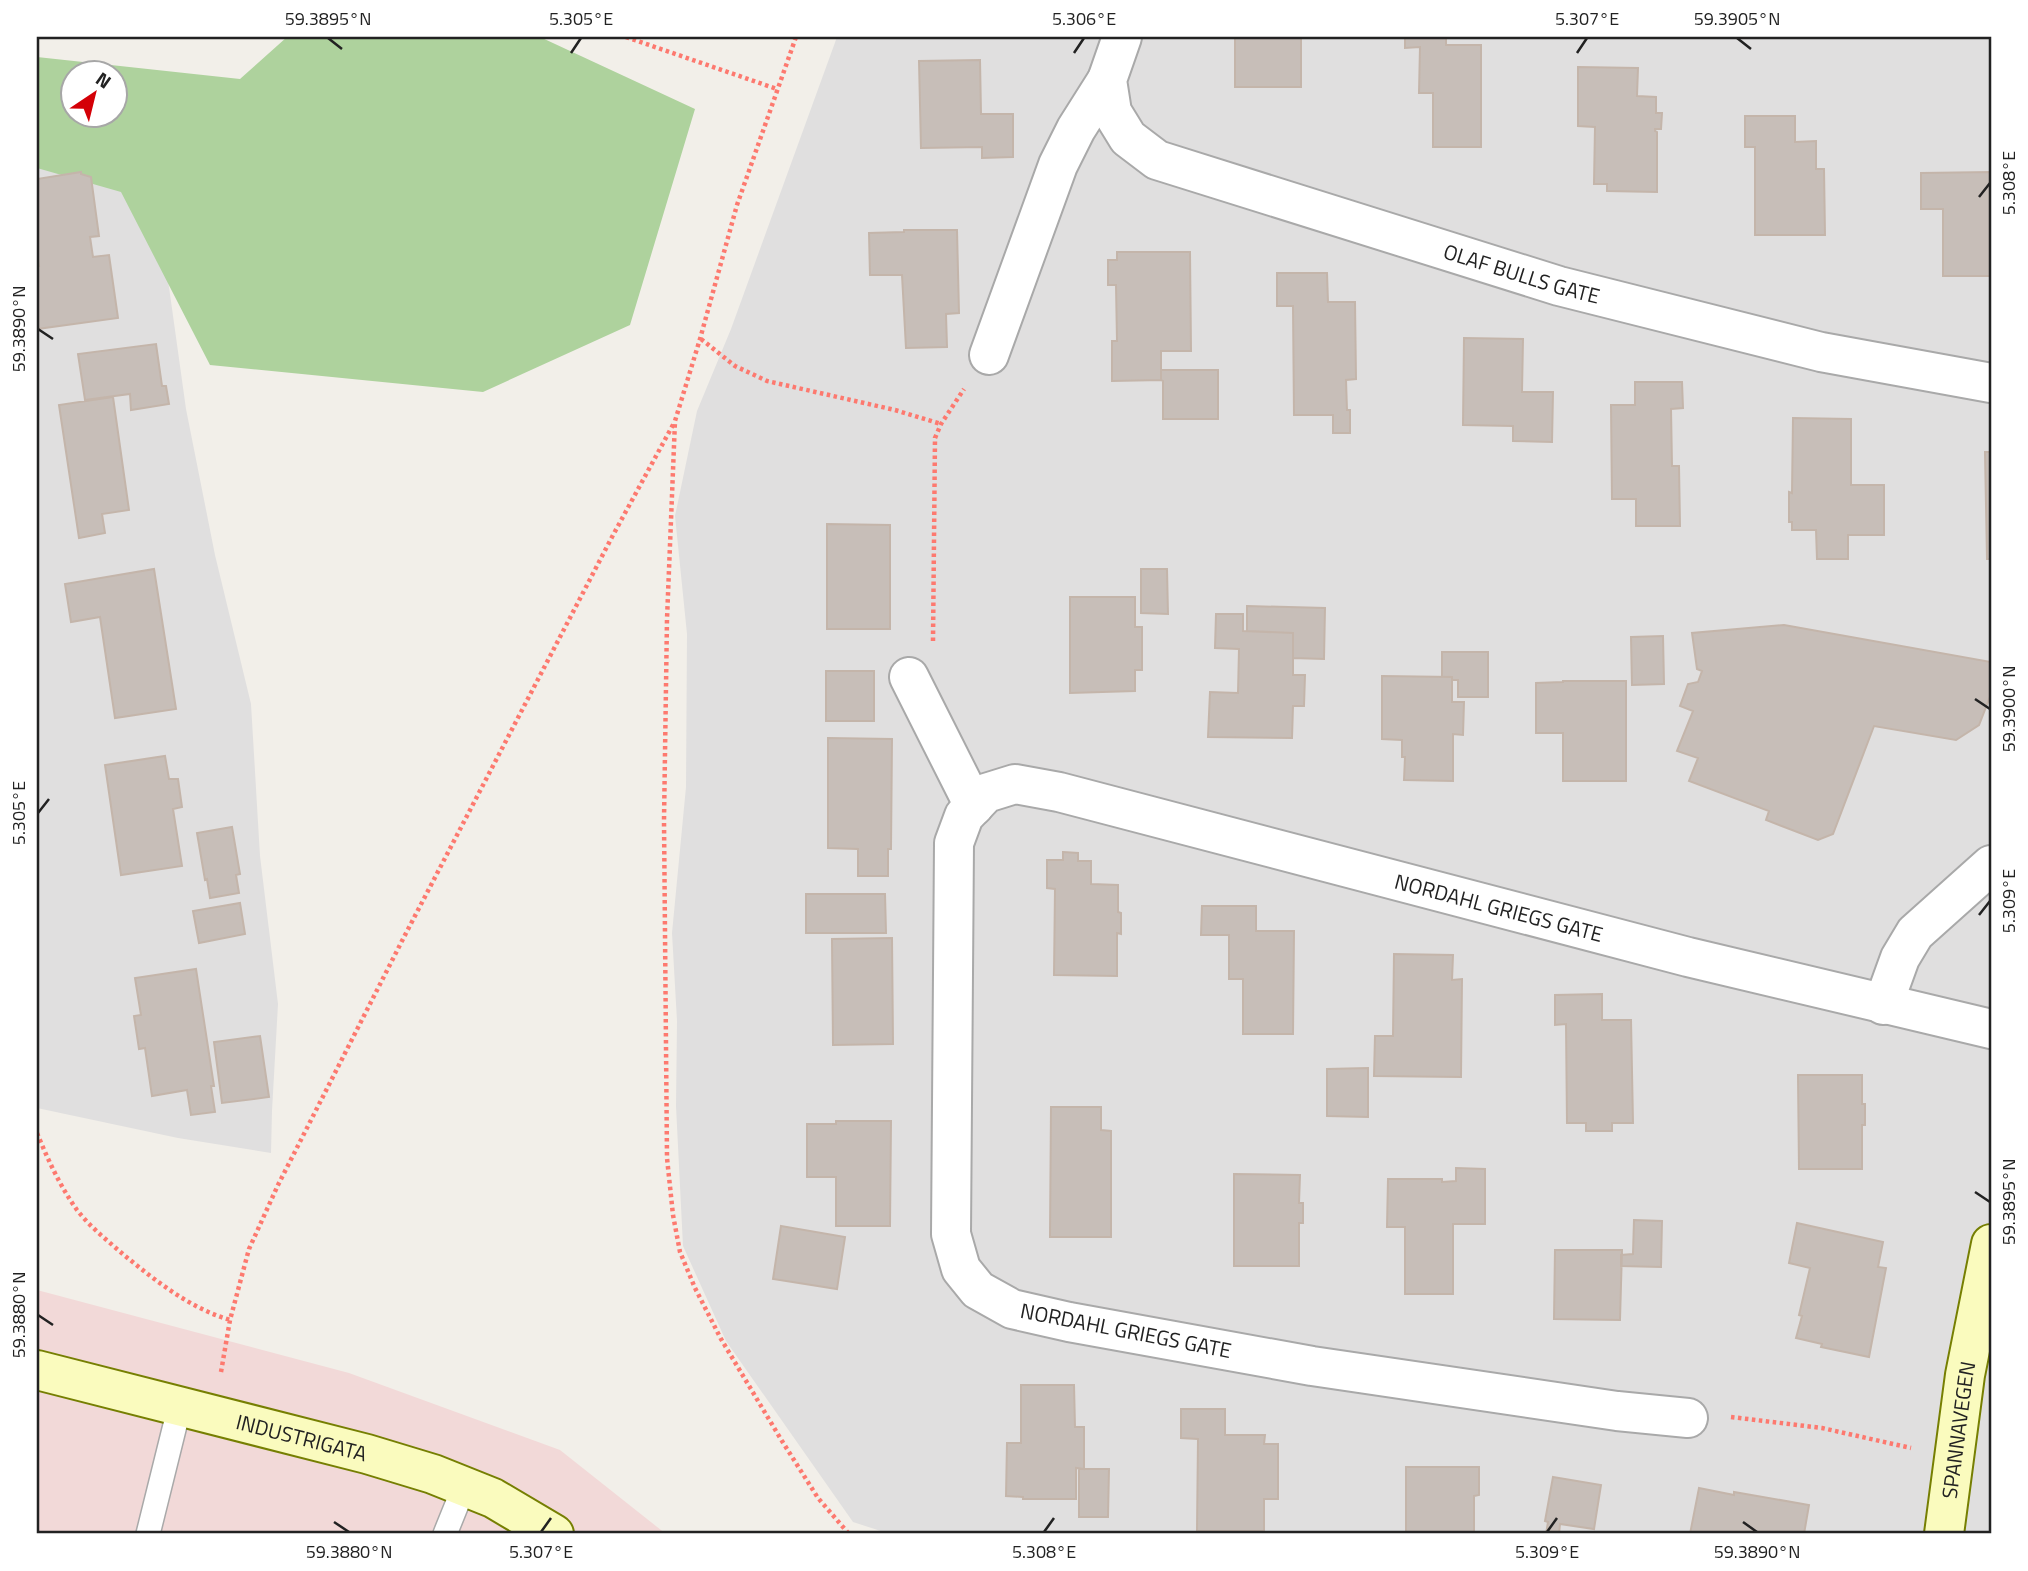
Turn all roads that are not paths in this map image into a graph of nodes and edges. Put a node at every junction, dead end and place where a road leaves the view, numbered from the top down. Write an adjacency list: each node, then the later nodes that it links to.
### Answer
1 (1122, 37): 2 (street, OLAF BULLS GATE)
2 (1107, 80): 3 (street, OLAF BULLS GATE); 4 (street, OLAF BULLS GATE)
3 (989, 355)
4 (1991, 383)
5 (909, 677): 6 (street)
6 (974, 806): 8 (street, NORDAHL GRIEGS GATE); 13 (street, NORDAHL GRIEGS GATE)
7 (1991, 866): 8 (street)
8 (1883, 1005): 9 (street, NORDAHL GRIEGS GATE)
9 (1991, 1029)
10 (1991, 1244): 18 (street, SPANNAVEGEN)
11 (37, 1370): 12 (street, INDUSTRIGATA)
12 (196, 1409): 14 (street, INDUSTRIGATA); 15 (lane)
13 (1688, 1418)
14 (464, 1487): 16 (lane); 17 (street, INDUSTRIGATA)
15 (148, 1534)
16 (445, 1534)
17 (554, 1534)
18 (1944, 1534)

